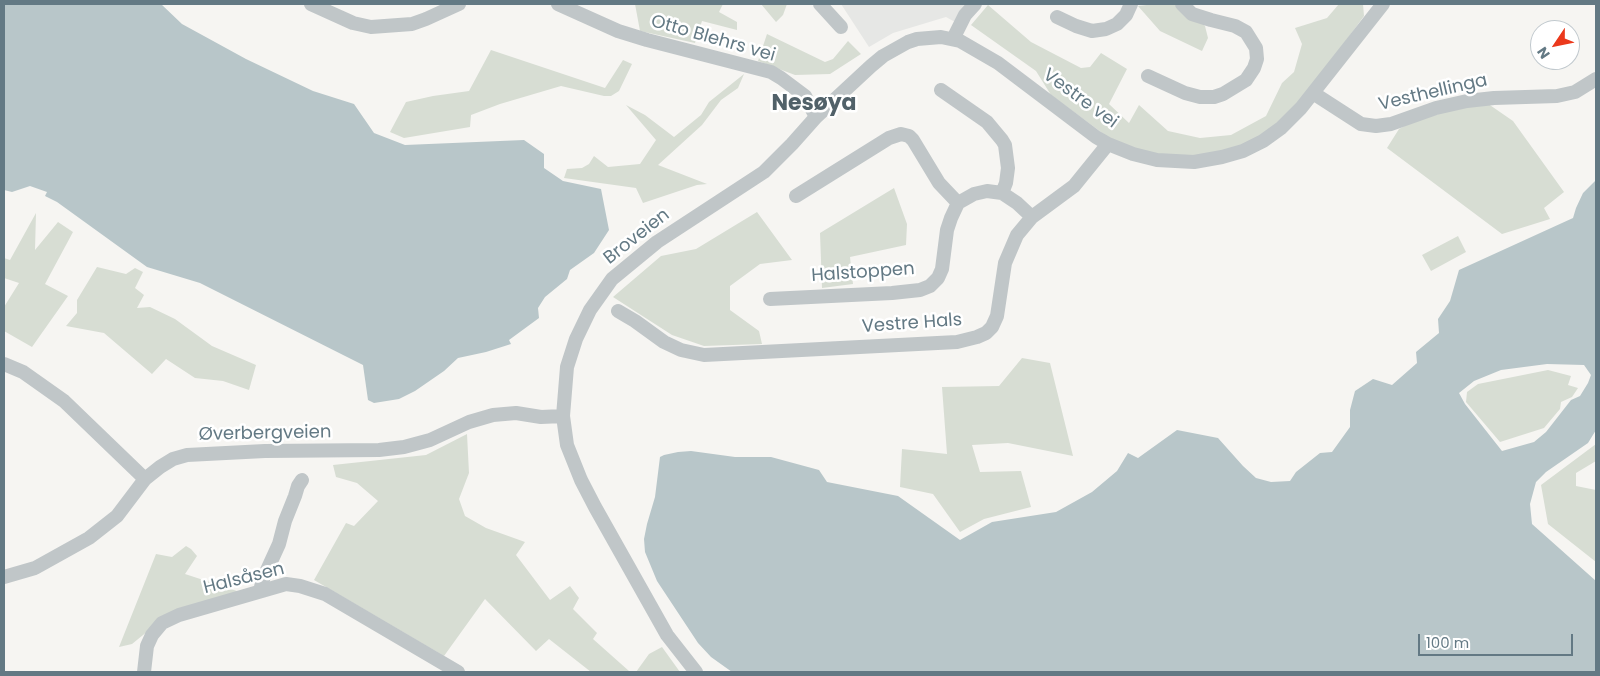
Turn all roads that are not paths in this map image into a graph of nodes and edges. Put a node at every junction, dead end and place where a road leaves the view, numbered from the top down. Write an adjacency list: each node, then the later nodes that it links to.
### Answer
1 (311, 4): 2 (street)
2 (459, 4)
3 (558, 4): 16 (street, Otto Blehrs vei)
4 (820, 4): 10 (street)
5 (975, 4): 11 (street)
6 (1131, 4): 9 (street)
7 (1182, 4): 12 (street)
8 (1383, 4): 15 (street, Vestre vei)
9 (1058, 17)
10 (841, 27)
11 (953, 38): 17 (street, Vestre vei); 19 (street, Vestre vei)
12 (1148, 76)
13 (1596, 79): 15 (street, Vesthellinga)
14 (941, 90): 20 (street)
15 (1313, 93): 19 (street, Vestre vei)
16 (805, 96): 17 (street); 18 (street, Otto Blehrs vei)
17 (829, 105): 18 (street, Vestre vei)
18 (816, 117): 27 (street, Broveien)
19 (1108, 144): 23 (street, Vestre Hals)
20 (1002, 193): 22 (street); 23 (street)
21 (796, 196): 22 (street)
22 (958, 203): 24 (street, Halstoppen)
23 (1032, 217): 25 (street, Vestre Hals)
24 (770, 299)
25 (618, 311)
26 (4, 364): 28 (street)
27 (563, 416): 28 (street, Øverbergveien); 34 (street, Broveien)
28 (145, 479): 30 (street, Øverbergveien)
29 (302, 480): 31 (street)
30 (4, 578)
31 (260, 591): 32 (street, Halsåsen); 33 (street, Halsåsen)
32 (144, 672)
33 (458, 672)
34 (696, 672)

